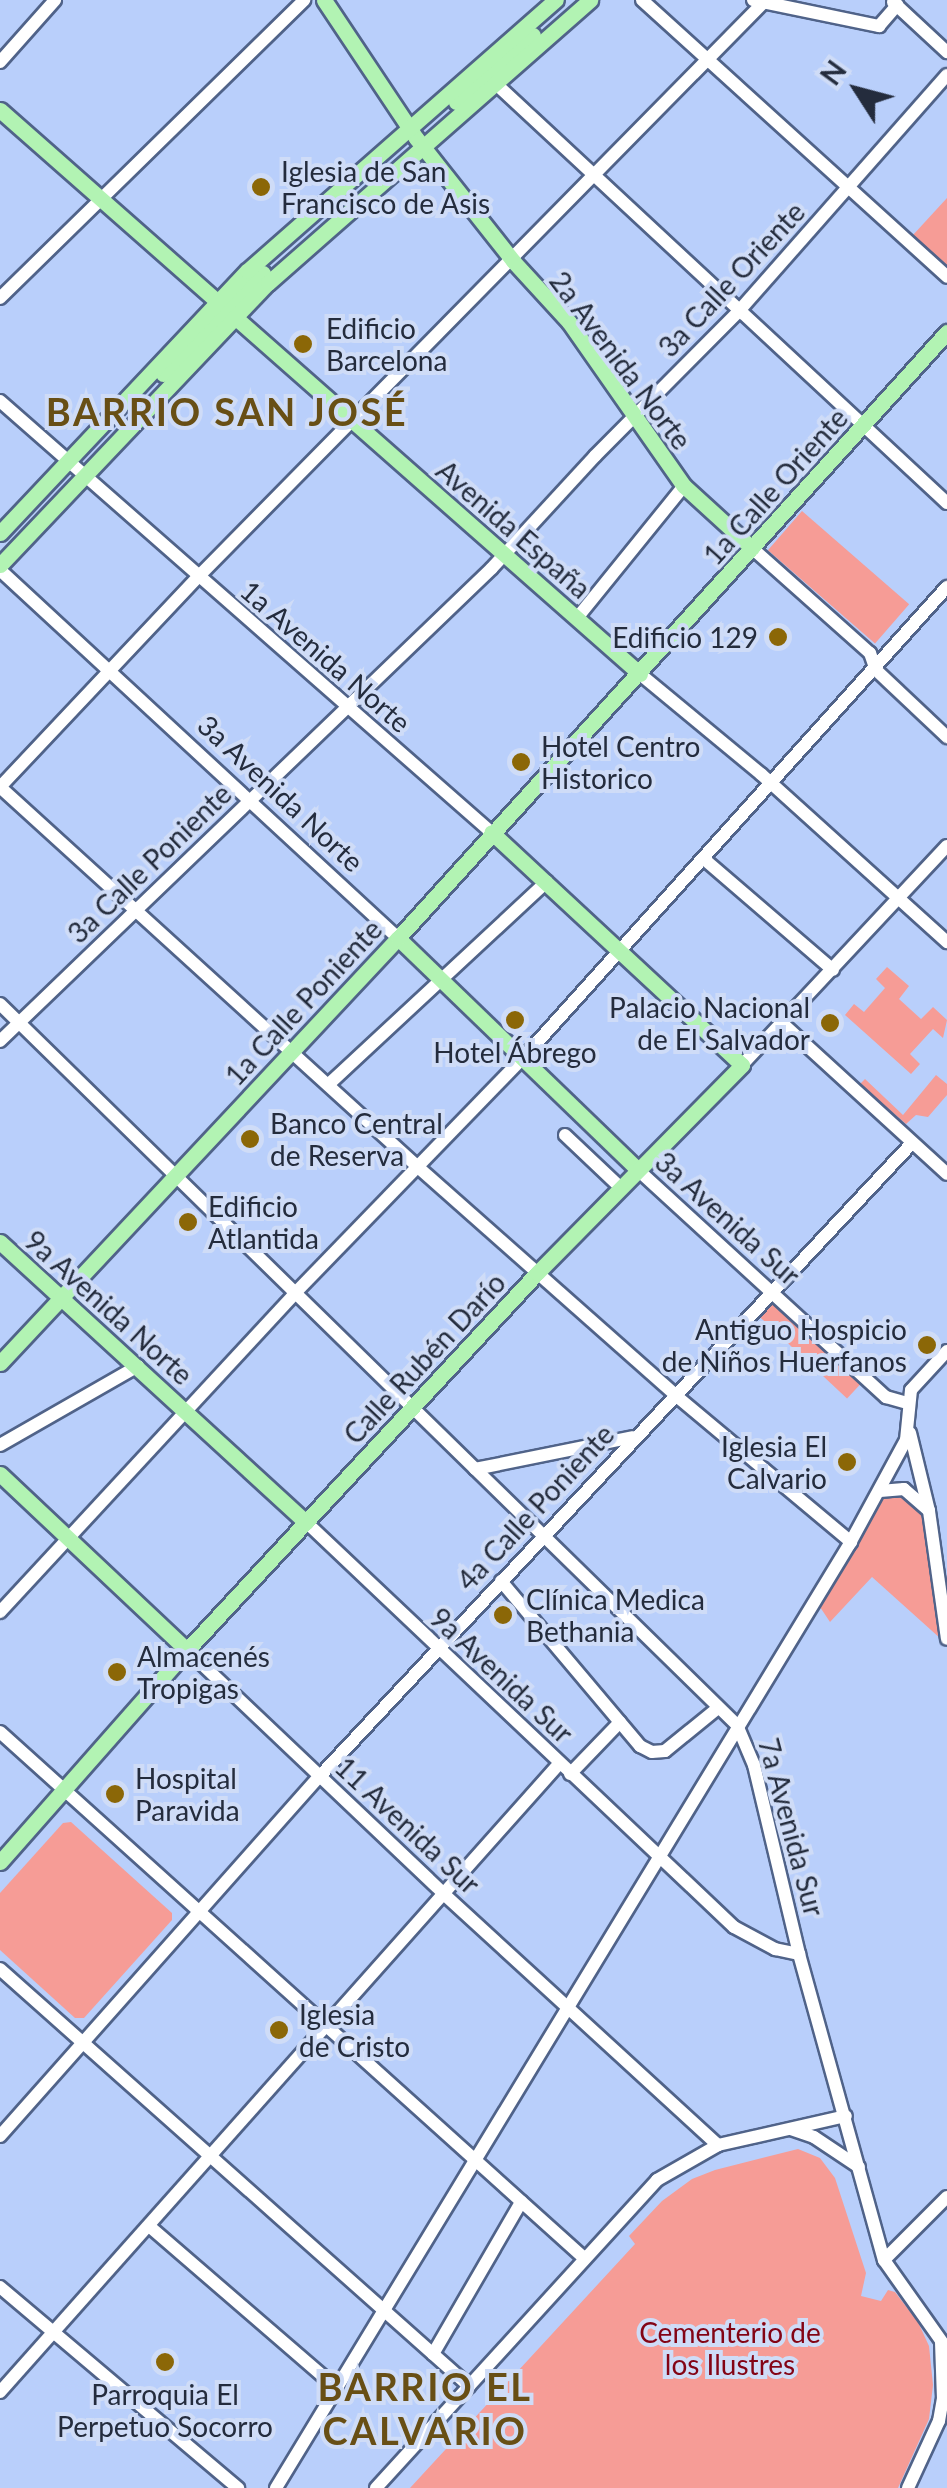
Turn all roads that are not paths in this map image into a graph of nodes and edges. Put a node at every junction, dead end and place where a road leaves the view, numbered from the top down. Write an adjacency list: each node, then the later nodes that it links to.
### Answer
1 (55, 0): 11 (street)
2 (304, 0): 19 (street)
3 (324, 0): 16 (main road, 2a Avenida Norte)
4 (556, 0): 16 (main road)
5 (574, 0): 16 (main road)
6 (590, 0): 14 (main road)
7 (642, 0): 12 (street)
8 (760, 2): 9 (street); 12 (street)
9 (894, 3): 10 (street)
10 (947, 52)
11 (0, 62)
12 (706, 62): 17 (street); 18 (street)
13 (947, 75): 18 (street, 3a Calle Oriente)
14 (495, 83): 16 (main road); 17 (street)
15 (0, 110): 19 (main road, Avenida España)
16 (416, 138): 20 (main road, 2a Avenida Norte); 23 (main road)
17 (594, 179): 20 (street); 24 (street)
18 (850, 189): 21 (street); 24 (street, 3a Calle Oriente)
19 (101, 200): 22 (street); 23 (main road, Avenida España)
20 (513, 260): 27 (main road, 2a Avenida Norte); 28 (street)
21 (947, 277)
22 (0, 298)
23 (224, 310): 28 (main road, Avenida España); 30 (main road)
24 (738, 312): 27 (street, 3a Calle Oriente); 29 (street)
25 (947, 332): 29 (main road, 1a Calle Oriente)
26 (0, 401): 30 (street, 1a Avenida Norte)
27 (634, 417): 31 (main road, 2a Avenida Norte); 36 (street, 3a Calle Oriente)
28 (353, 421): 36 (main road, Avenida España); 38 (street)
29 (861, 428): 32 (street); 34 (main road, 1a Calle Oriente)
30 (75, 466): 33 (main road); 35 (main road); 37 (main road); 38 (street, 1a Avenida Norte)
31 (684, 486): 34 (main road, 2a Avenida Norte); 40 (street)
32 (947, 503)
33 (0, 533)
34 (752, 548): 42 (street, 2a Avenida Norte); 43 (main road, 1a Calle Oriente)
35 (0, 550)
36 (504, 555): 40 (main road, Avenida España); 44 (street, 3a Calle Poniente)
37 (0, 567): 41 (street, 3a Avenida Norte)
38 (197, 578): 41 (street); 44 (street, 1a Avenida Norte)
39 (947, 588): 42 (street)
40 (577, 618): 43 (main road, Avenida España)
41 (113, 670): 47 (street); 48 (street, 3a Avenida Norte)
42 (876, 670): 45 (street, 2a Avenida Norte); 46 (street)
43 (640, 674): 46 (street, Avenida España); 49 (main road, 1a Calle Poniente)
44 (346, 708): 48 (street, 3a Calle Poniente); 49 (street, 1a Avenida Norte)
45 (947, 737)
46 (772, 785): 51 (street); 53 (street, Avenida España)
47 (0, 787): 54 (street)
48 (252, 799): 54 (street, 3a Calle Poniente); 55 (street, 3a Avenida Norte)
49 (491, 832): 52 (main road, 1a Avenida Norte); 55 (main road, 1a Calle Poniente)
50 (947, 846): 53 (street, Calle Rubén Darío)
51 (704, 859): 57 (street); 58 (street)
52 (547, 881): 57 (main road, 1a Avenida Norte); 59 (street)
53 (896, 897): 56 (street, Avenida España); 58 (street, Calle Rubén Darío)
54 (134, 912): 61 (street, 3a Calle Poniente); 64 (street)
55 (398, 938): 59 (main road, 3a Avenida Norte); 64 (main road, 1a Calle Poniente)
56 (947, 942)
57 (620, 949): 65 (street); 66 (main road, 1a Avenida Norte)
58 (833, 970): 62 (street, Calle Rubén Darío)
59 (444, 981): 65 (main road, 3a Avenida Norte); 67 (street)
60 (0, 1004): 61 (street, 7a Avenida Sur)
61 (19, 1022): 63 (street, 3a Calle Poniente); 72 (street, 7a Avenida Sur)
62 (783, 1024): 66 (street, Calle Rubén Darío); 69 (street)
63 (0, 1041)
64 (291, 1051): 67 (street); 72 (main road, 1a Calle Poniente)
65 (523, 1058): 70 (street); 71 (main road, 3a Avenida Sur)
66 (742, 1066): 71 (main road, Calle Rubén Darío)
67 (330, 1083): 70 (street)
68 (565, 1135): 74 (street)
69 (912, 1142): 73 (street); 78 (street, 4a Calle Poniente)
70 (419, 1168): 76 (street); 77 (street)
71 (637, 1169): 74 (main road, Calle Rubén Darío); 78 (street, 3a Avenida Sur)
72 (175, 1174): 77 (street, 7a Avenida Sur); 79 (main road, 1a Calle Poniente)
73 (947, 1174)
74 (620, 1186): 76 (main road, Calle Rubén Darío)
75 (0, 1242): 79 (main road, 9a Avenida Norte)
76 (537, 1273): 83 (street); 85 (main road, Calle Rubén Darío)
77 (296, 1292): 85 (street, 7a Avenida Sur); 86 (street)
78 (774, 1292): 83 (street, 4a Calle Poniente); 84 (street, 3a Avenida Sur)
79 (61, 1296): 81 (main road, 1a Calle Poniente); 82 (main road, 9a Avenida Norte)
80 (947, 1350): 84 (street)
81 (0, 1363)
82 (138, 1366): 86 (main road, 9a Avenida Norte); 89 (street)
83 (674, 1394): 88 (street, 4a Calle Poniente); 97 (street)
84 (907, 1403): 87 (street)
85 (412, 1408): 90 (street, 7a Avenida Sur); 94 (main road, Calle Rubén Darío)
86 (185, 1410): 94 (main road, 9a Avenida Sur); 96 (street)
87 (909, 1431): 92 (street); 93 (street)
88 (634, 1437): 90 (street); 95 (street, 4a Calle Poniente)
89 (0, 1445)
90 (475, 1469): 95 (street, 7a Avenida Sur)
91 (0, 1474): 96 (main road, 11 Avenida Sur)
92 (880, 1491): 93 (street); 97 (street)
93 (929, 1511): 98 (street)
94 (306, 1522): 102 (street, 9a Avenida Sur); 103 (main road, Calle Rubén Darío)
95 (543, 1535): 99 (street, 4a Calle Poniente); 104 (street, 7a Avenida Sur)
96 (66, 1538): 100 (street); 103 (main road, 11 Avenida Sur)
97 (850, 1542): 106 (street)
98 (943, 1568): 101 (street)
99 (500, 1581): 102 (street, 4a Calle Poniente); 105 (street)
100 (0, 1612)
101 (947, 1639)
102 (437, 1649): 108 (street, 9a Avenida Sur); 109 (street, 4a Calle Poniente)
103 (187, 1650): 109 (street, 11 Avenida Sur); 110 (main road, Calle Rubén Darío)
104 (718, 1708): 105 (street); 106 (street, 7a Avenida Sur)
105 (620, 1722): 108 (street)
106 (737, 1725): 111 (street); 115 (street, 7a Avenida Sur)
107 (0, 1732): 110 (street)
108 (564, 1769): 111 (street, 9a Avenida Sur); 113 (street)
109 (318, 1776): 113 (street, 11 Avenida Sur); 114 (street, 4a Calle Poniente)
110 (63, 1788): 112 (main road, Calle Rubén Darío); 114 (street)
111 (658, 1854): 115 (street, 9a Avenida Sur); 117 (street)
112 (0, 1862)
113 (446, 1896): 117 (street, 11 Avenida Sur); 118 (street)
114 (200, 1912): 118 (street); 119 (street, 4a Calle Poniente)
115 (798, 1954): 120 (street, 7a Avenida Sur)
116 (0, 1969): 119 (street)
117 (567, 2004): 123 (street, 11 Avenida Sur); 125 (street)
118 (326, 2026): 124 (street); 125 (street)
119 (81, 2042): 122 (street, 4a Calle Poniente); 124 (street)
120 (846, 2116): 121 (street); 126 (street, 7a Avenida Sur)
121 (789, 2128): 123 (street); 126 (street)
122 (0, 2136)
123 (718, 2145): 130 (street)
124 (211, 2157): 129 (street); 133 (street)
125 (475, 2160): 128 (street); 133 (street)
126 (860, 2167): 131 (street, 7a Avenida Sur)
127 (947, 2197): 131 (street)
128 (522, 2202): 130 (street); 136 (street)
129 (149, 2226): 134 (street); 138 (street)
130 (584, 2258): 137 (street)
131 (884, 2260): 135 (street, 7a Avenida Sur)
132 (0, 2287): 134 (street)
133 (386, 2312): 136 (street); 138 (street)
134 (53, 2332): 139 (street); 140 (street)
135 (944, 2346): 143 (street)
136 (433, 2354): 137 (street)
137 (469, 2386): 142 (street)
138 (338, 2389): 141 (street)
139 (0, 2392)
140 (238, 2488)
141 (276, 2488)
142 (376, 2488)
143 (908, 2488)

